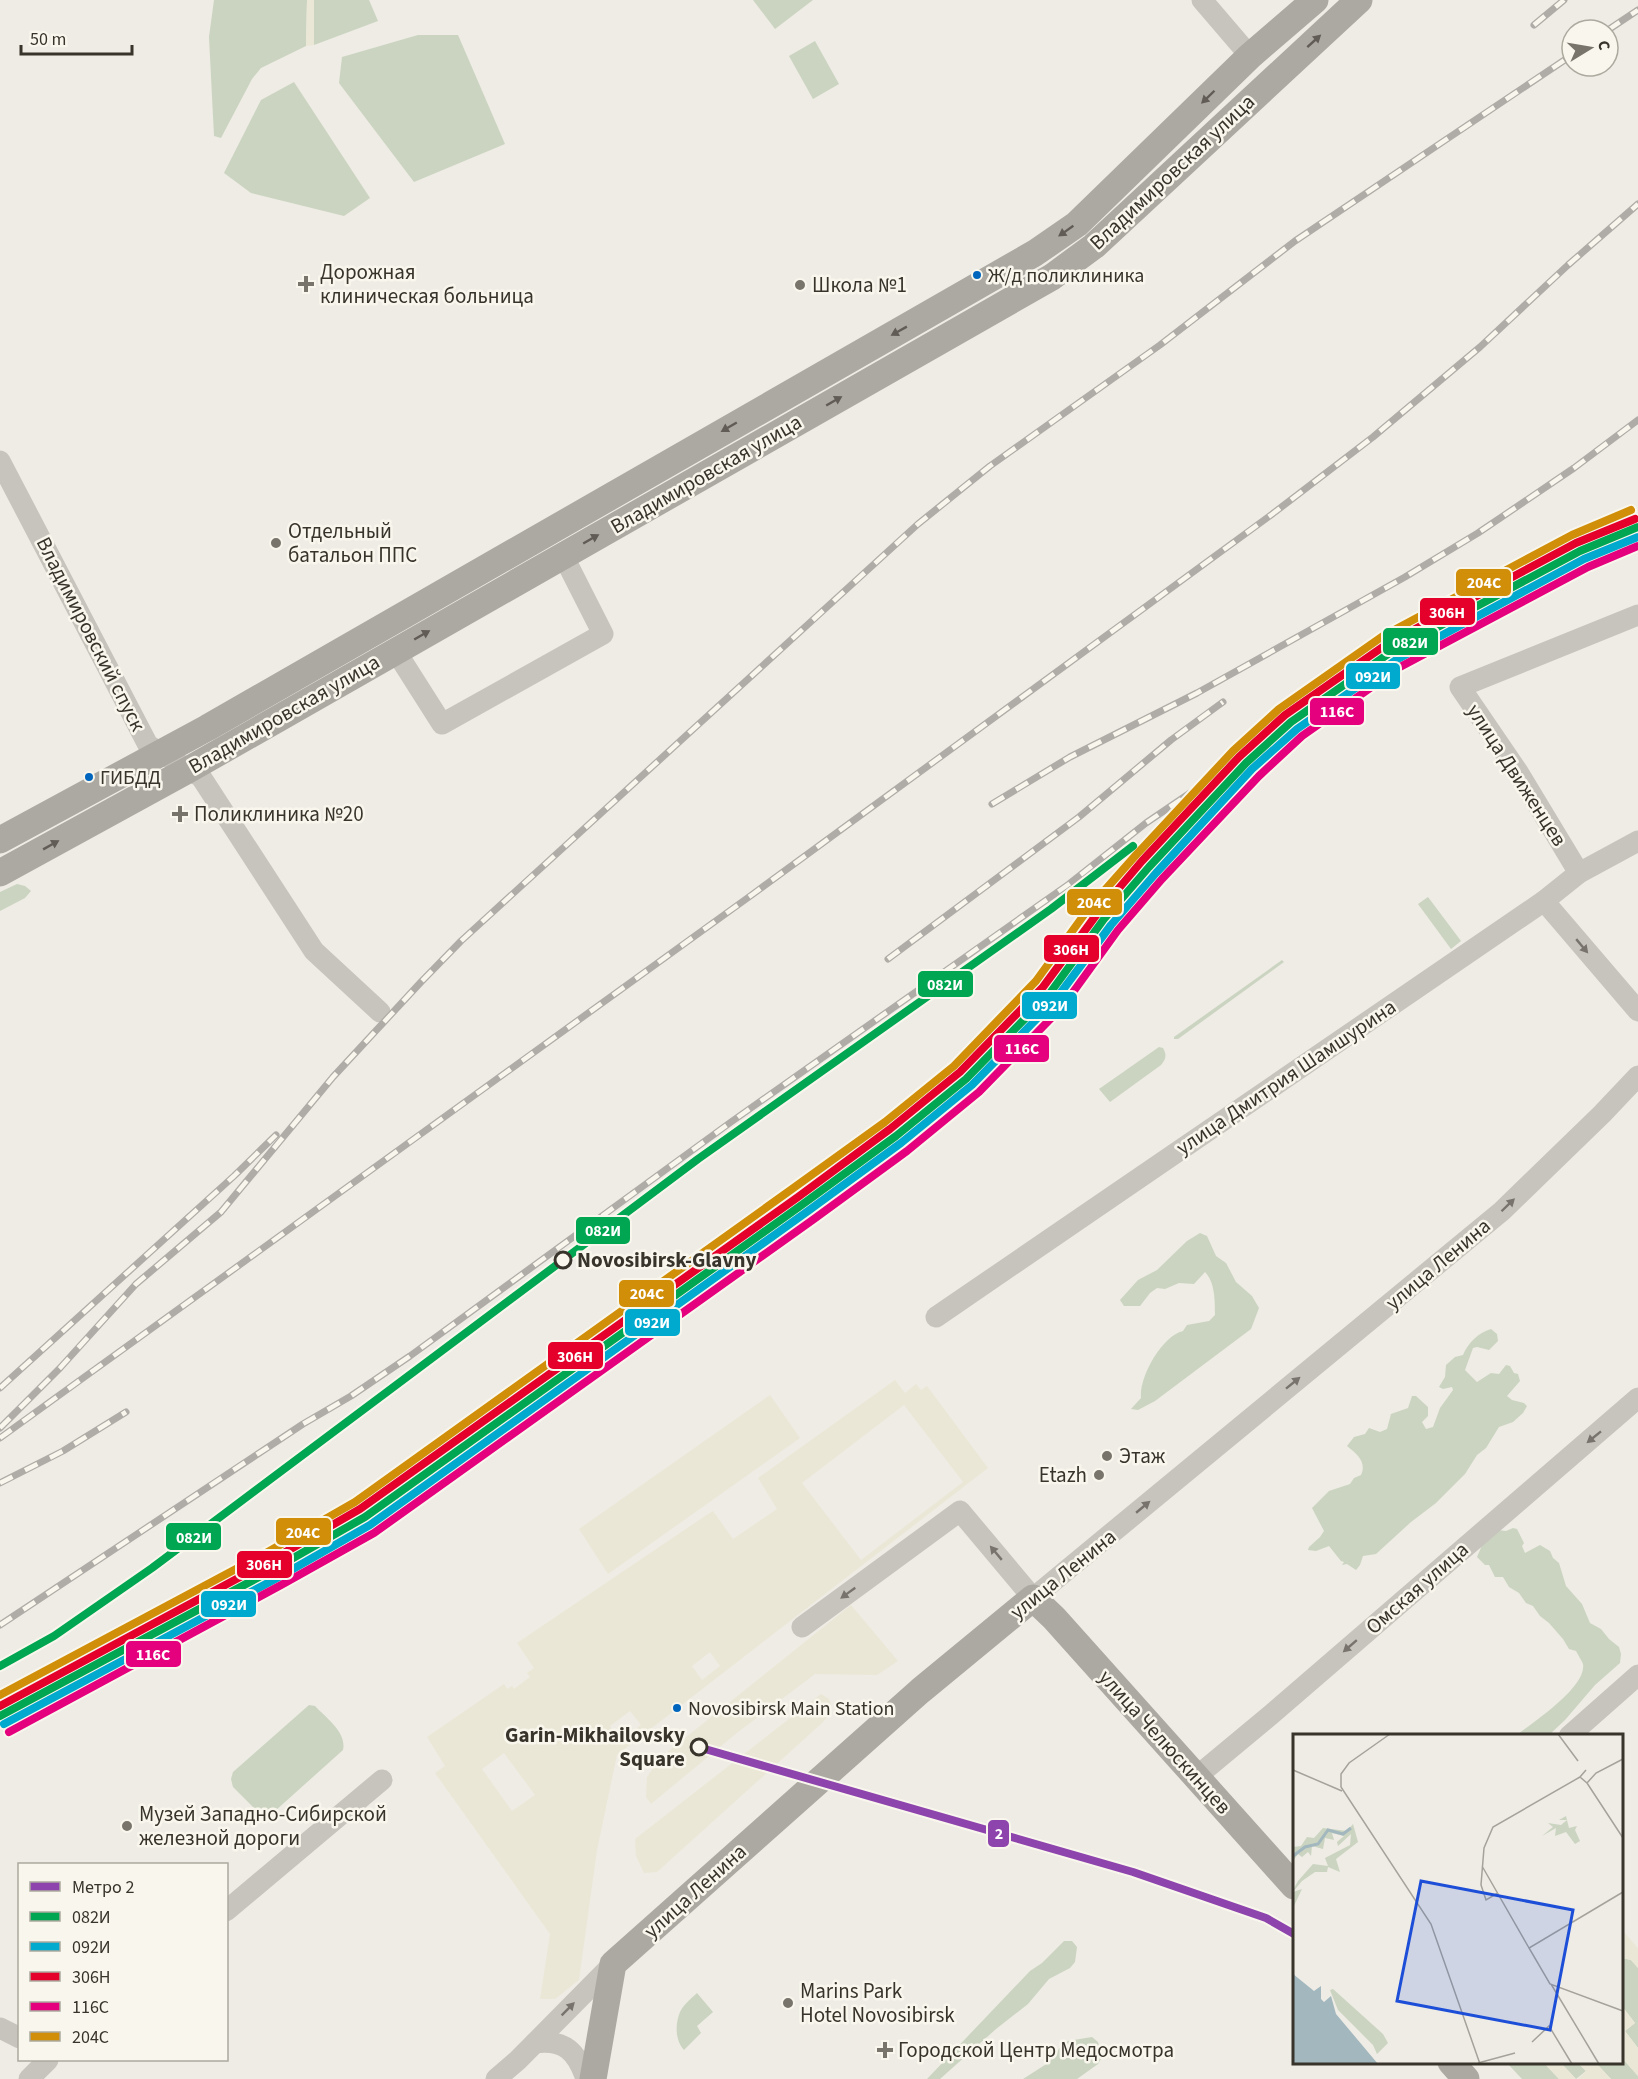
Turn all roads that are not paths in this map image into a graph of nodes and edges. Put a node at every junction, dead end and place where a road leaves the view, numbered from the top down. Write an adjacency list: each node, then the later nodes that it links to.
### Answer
1 (1202, 0): 4 (street)
2 (1315, 0): 4 (main road, Владимировская улица)
3 (1359, 0): 10 (main road, Владимировская улица, one-way to 3)
4 (1250, 56): 9 (main road, Владимировская улица, one-way to 9)
5 (0, 461): 9 (street, Владимировский спуск)
6 (568, 566): 8 (street)
7 (1638, 615): 14 (street, улица Движенцев)
8 (402, 661)
9 (160, 753): 10 (street, Владимировский спуск); 11 (main road, Владимировская улица)
10 (188, 770): 13 (main road, Владимировская улица, one-way to 10); 17 (street, Владимировский спуск)
11 (0, 840)
12 (1638, 841): 14 (street, улица Дмитрия Шамшурина)
13 (0, 873)
14 (1579, 873): 15 (street, улица Дмитрия Шамшурина)
15 (1544, 901): 16 (street, one-way to 16); 19 (street, улица Дмитрия Шамшурина)
16 (1638, 1011)
17 (380, 1012)
18 (1638, 1076): 21 (street, улица Ленина, one-way to 18)
19 (936, 1317)
20 (1638, 1398): 25 (street, Омская улица, one-way to 25)
21 (1034, 1598): 22 (street, one-way to 22); 25 (main road, улица Челюскинцев); 29 (main road, улица Ленина)
22 (802, 1627)
23 (1638, 1675): 24 (street)
24 (1571, 1734)
25 (1196, 1777): 27 (main road, улица Челюскинцев)
26 (382, 1780): 28 (street)
27 (1293, 1885)
28 (228, 1909)
29 (613, 1964): 32 (street, улица Ленина, one-way to 29); 38 (main road)
30 (0, 2028): 31 (street)
31 (18, 2037)
32 (535, 2043): 36 (street, улица Ленина); 37 (street)
33 (47, 2061): 35 (street)
34 (1453, 2064): 39 (main road)
35 (29, 2079)
36 (496, 2079)
37 (586, 2079)
38 (593, 2079)
39 (1466, 2079)

